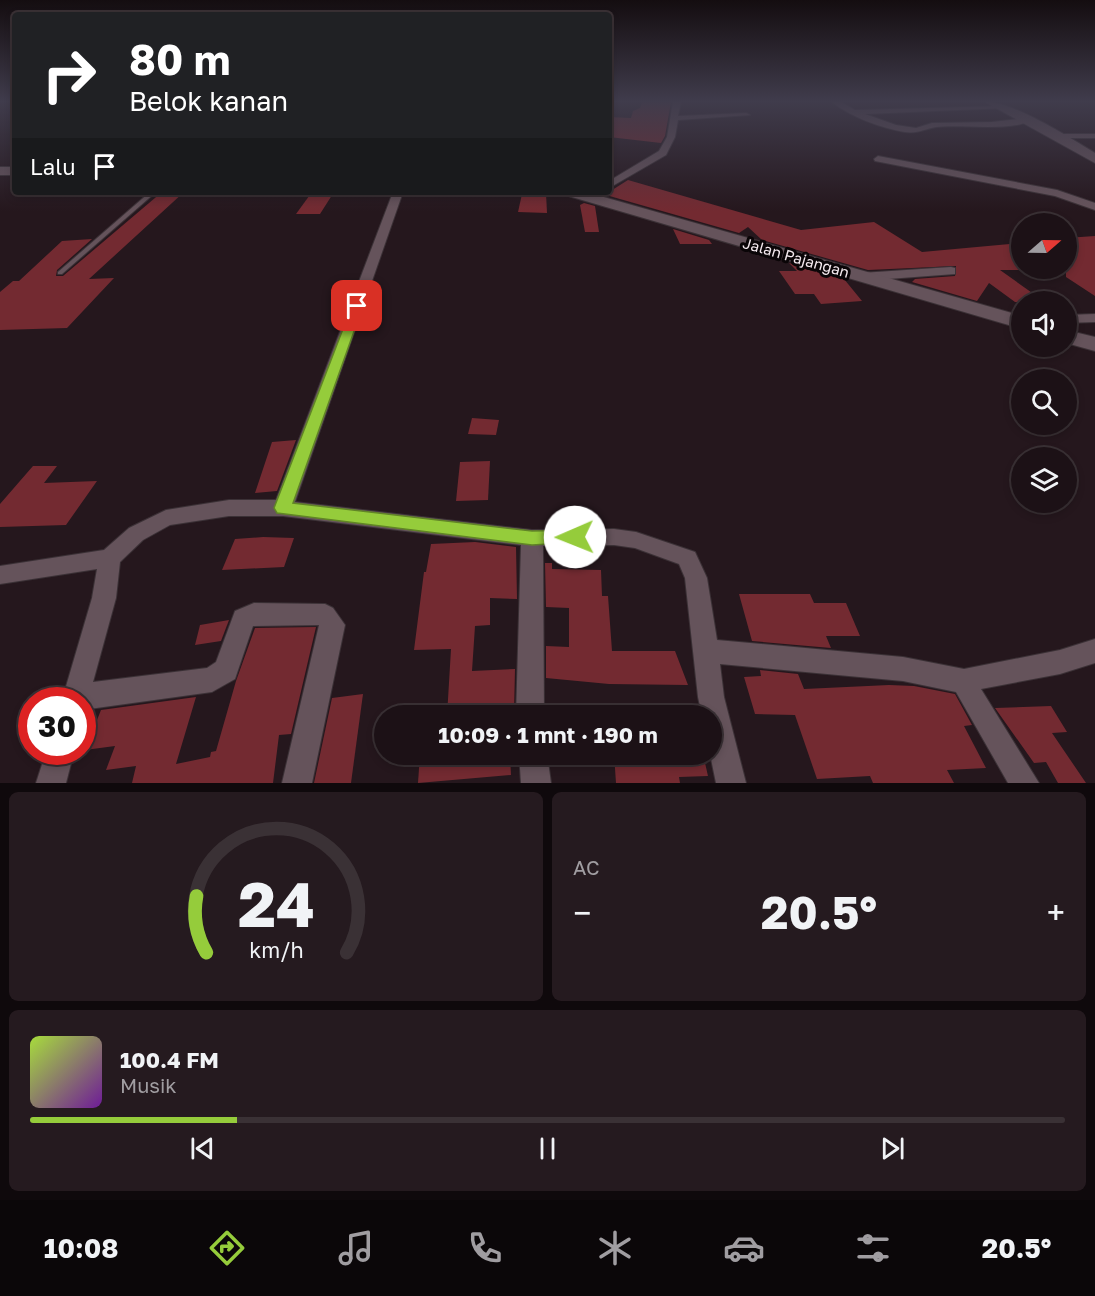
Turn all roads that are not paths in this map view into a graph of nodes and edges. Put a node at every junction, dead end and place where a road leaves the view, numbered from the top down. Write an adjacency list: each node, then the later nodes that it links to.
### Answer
1 (670, 139): 5 (street)
2 (1063, 139): 4 (main road)
3 (878, 159): 9 (street)
4 (1095, 159)
5 (612, 183)
6 (150, 195): 11 (lane)
7 (397, 195): 18 (street)
8 (592, 195): 12 (main road, Jalan Pajangan)
9 (1095, 207)
10 (951, 271): 12 (street)
11 (60, 273)
12 (861, 278): 15 (main road, Jalan Pajangan)
13 (1095, 318): 14 (street)
14 (1077, 319)
15 (1011, 320)
16 (1077, 339): 17 (main road)
17 (1095, 344)
18 (282, 508): 19 (street); 20 (street)
19 (532, 538): 22 (street); 27 (street)
20 (110, 558): 21 (street); 25 (street)
21 (0, 575)
22 (706, 651): 24 (street); 33 (street)
23 (1095, 651): 24 (street)
24 (967, 682): 34 (street)
25 (79, 687)
26 (96, 696): 31 (street)
27 (530, 705)
28 (56, 765): 30 (street)
29 (534, 765): 32 (street)
30 (51, 783)
31 (297, 783)
32 (536, 783)
33 (731, 783)
34 (1024, 783)

